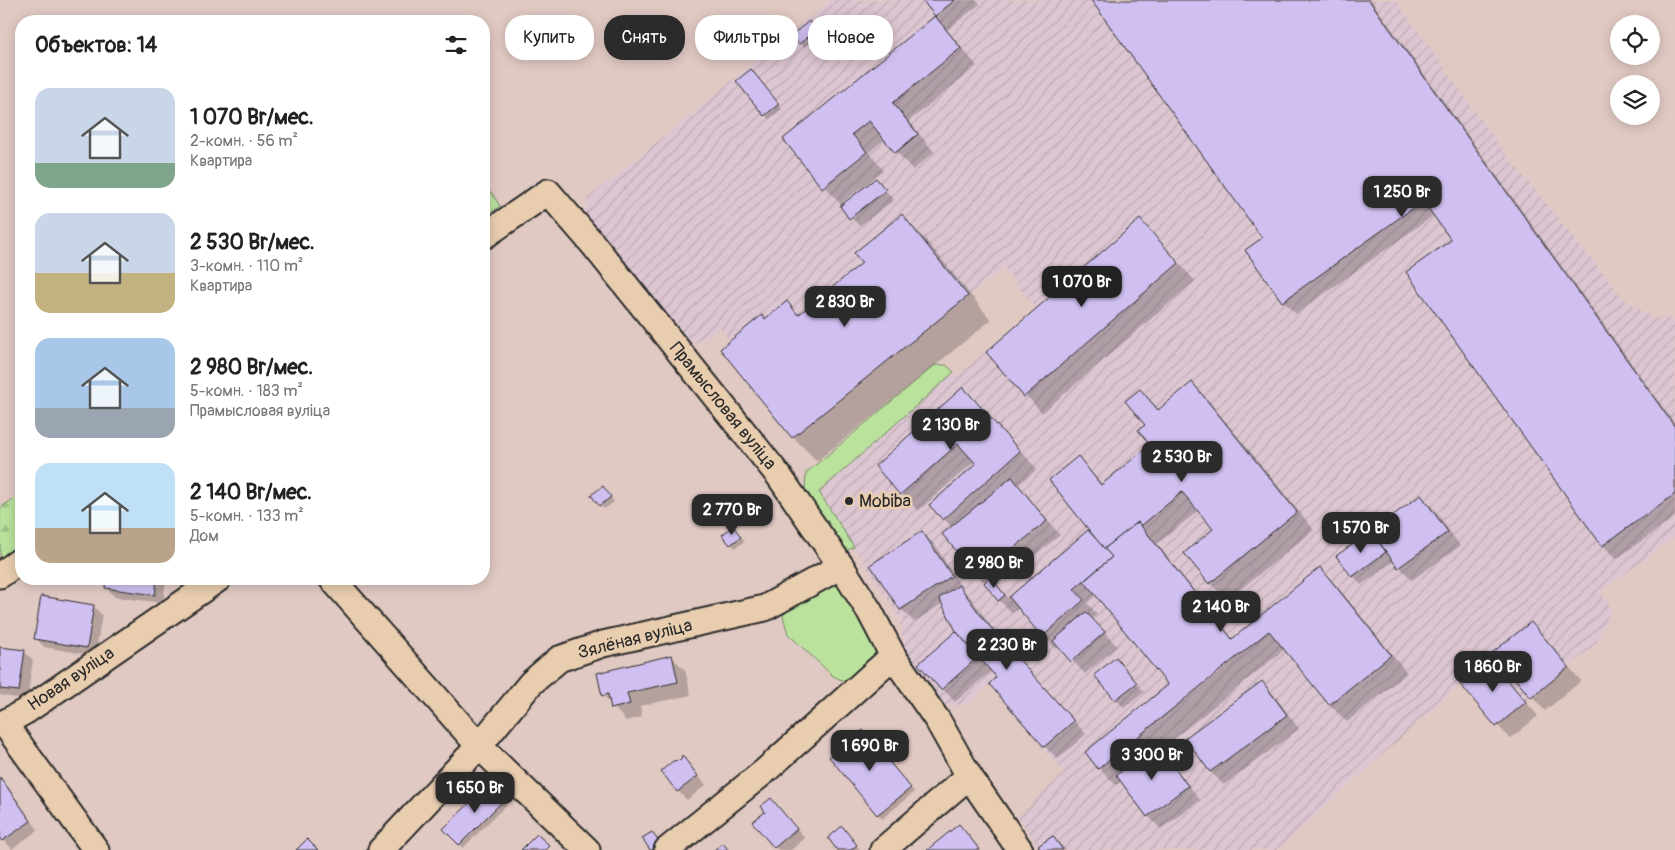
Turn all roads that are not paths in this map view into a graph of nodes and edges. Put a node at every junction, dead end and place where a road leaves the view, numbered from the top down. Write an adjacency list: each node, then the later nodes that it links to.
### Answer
1 (490, 232): 3 (street, Прамысловая вуліца)
2 (15, 564): 4 (street)
3 (841, 566): 7 (street, Прамысловая вуліца); 8 (street, Зялёная вуліца)
4 (0, 575)
5 (209, 585): 10 (street, Новая вуліца)
6 (337, 585): 8 (street)
7 (893, 656): 9 (street, Прамысловая вуліца); 13 (street)
8 (479, 746): 11 (street, Зялёная вуліца); 12 (street)
9 (969, 776): 14 (street); 15 (street, Прамысловая вуліца)
10 (96, 850)
11 (381, 850)
12 (587, 850)
13 (667, 850)
14 (883, 850)
15 (1020, 850)

